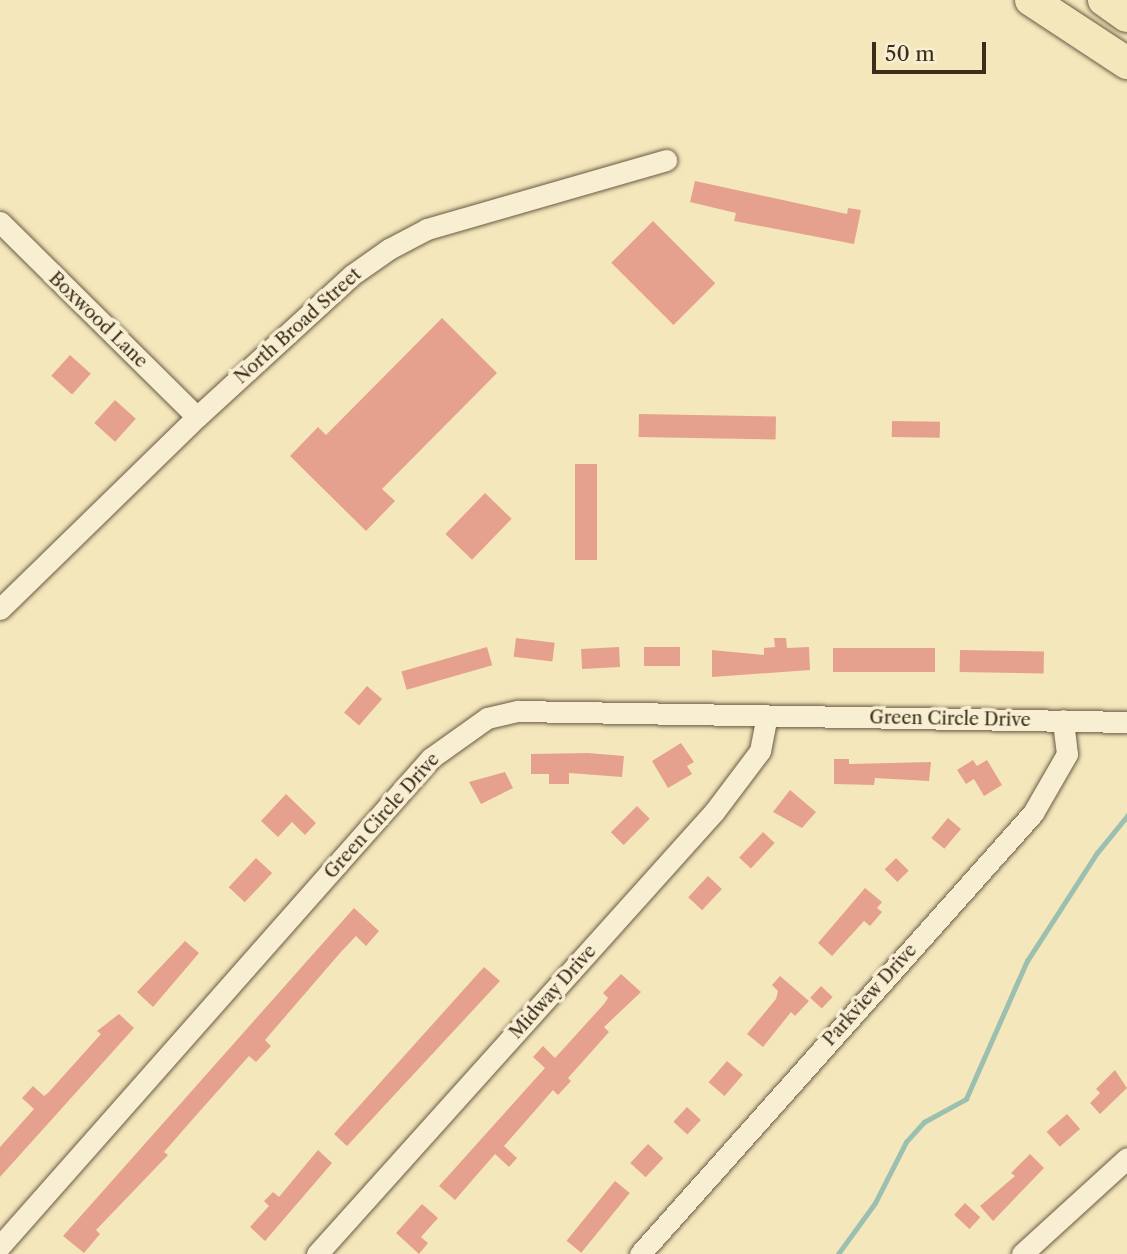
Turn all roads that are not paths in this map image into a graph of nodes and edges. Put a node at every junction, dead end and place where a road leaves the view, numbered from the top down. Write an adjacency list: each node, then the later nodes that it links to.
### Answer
1 (1031, 0): 4 (highway)
2 (1104, 0): 3 (highway)
3 (1127, 16)
4 (1127, 63)
5 (666, 160): 7 (street, North Broad Street)
6 (0, 222): 7 (street, Boxwood Lane)
7 (197, 417): 8 (street, North Broad Street)
8 (0, 609)
9 (767, 716): 10 (street, Green Circle Drive); 13 (street, Green Circle Drive); 14 (street, Midway Drive)
10 (1063, 720): 11 (street, Green Circle Drive); 15 (street, Parkview Drive)
11 (1127, 722)
12 (1127, 1158): 16 (street)
13 (0, 1246)
14 (317, 1254)
15 (640, 1254)
16 (1022, 1254)

